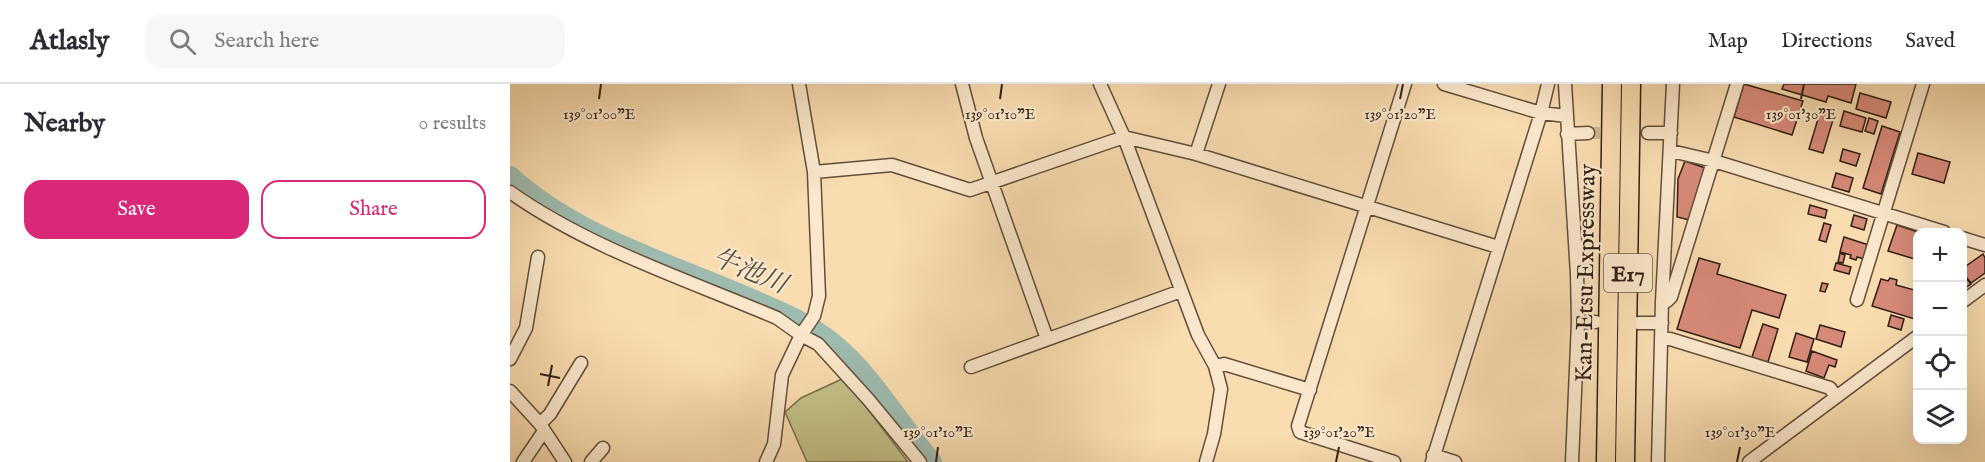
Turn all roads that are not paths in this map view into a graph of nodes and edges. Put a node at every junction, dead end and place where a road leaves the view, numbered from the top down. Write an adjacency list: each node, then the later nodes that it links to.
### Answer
1 (799, 84): 24 (street)
2 (962, 84): 25 (street)
3 (1100, 84): 20 (street)
4 (1219, 84): 22 (street)
5 (1405, 84): 27 (street)
6 (1444, 84): 14 (street)
7 (1548, 84): 14 (street)
8 (1565, 84): 15 (street)
9 (1611, 84): 69 (highway, Kan-Etsu Expressway / E17)
10 (1631, 84): 70 (highway, Kan-Etsu Expressway / E17)
11 (1673, 84): 18 (street)
12 (1737, 84): 23 (street)
13 (1923, 84): 28 (street)
14 (1541, 113): 15 (street); 32 (street)
15 (1567, 116): 19 (street)
16 (1588, 133): 19 (street)
17 (1648, 133): 18 (street)
18 (1671, 133): 21 (street)
19 (1567, 134): 41 (street)
20 (1124, 137): 22 (street); 25 (street); 35 (street)
21 (1671, 151): 23 (street); 39 (street)
22 (1196, 154): 27 (street)
23 (1714, 161): 28 (street); 39 (street)
24 (814, 172): 25 (street); 45 (street)
25 (993, 183): 46 (street)
26 (510, 192): 45 (street)
27 (1368, 207): 32 (street); 54 (street)
28 (1884, 214): 29 (street); 38 (street)
29 (1931, 228)
30 (1967, 240): 31 (street)
31 (1985, 245)
32 (1498, 247): 59 (street)
33 (538, 257): 50 (street)
34 (1985, 285): 37 (street)
35 (1181, 291): 46 (street); 52 (street)
36 (1985, 295): 40 (street)
37 (1967, 298)
38 (1857, 300)
39 (1662, 302): 44 (street)
40 (1967, 308)
41 (1578, 322): 42 (street); 68 (street)
42 (1596, 322)
43 (1638, 323): 44 (street)
44 (1662, 323): 47 (street)
45 (801, 335): 63 (street); 64 (street)
46 (1047, 339): 53 (street)
47 (1661, 339): 56 (street); 71 (street)
48 (1913, 339): 56 (street)
49 (1913, 348): 73 (street)
50 (510, 359)
51 (581, 363): 57 (street)
52 (1215, 366): 54 (street); 65 (street)
53 (971, 367)
54 (1310, 390): 66 (street)
55 (510, 391): 57 (street)
56 (1836, 396): 72 (street)
57 (542, 427): 60 (street); 61 (street)
58 (603, 448): 62 (street)
59 (1432, 459): 67 (street)
60 (523, 462)
61 (565, 462)
62 (591, 462)
63 (766, 462)
64 (920, 462)
65 (1206, 462)
66 (1394, 462)
67 (1455, 462)
68 (1572, 462)
69 (1606, 462)
70 (1625, 462)
71 (1658, 462)
72 (1749, 462)
73 (1762, 462)

